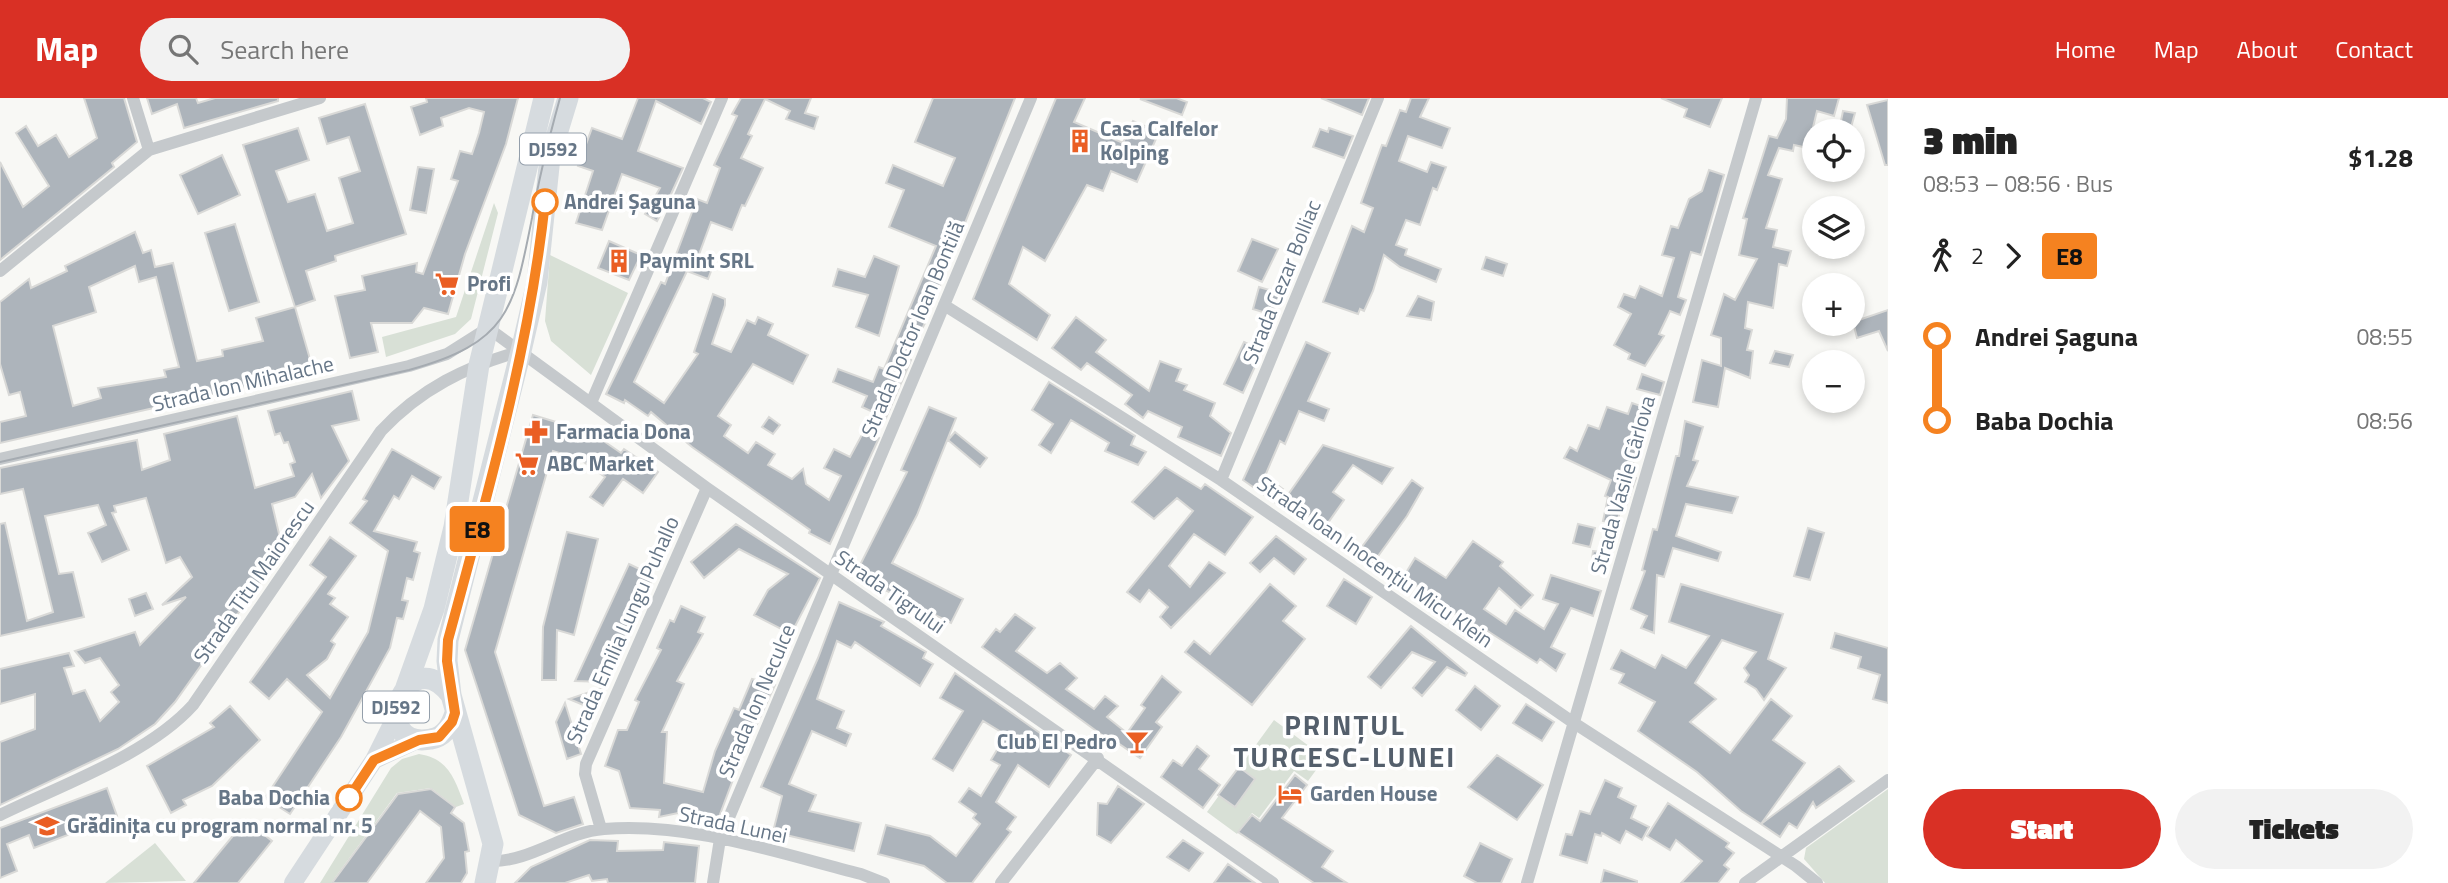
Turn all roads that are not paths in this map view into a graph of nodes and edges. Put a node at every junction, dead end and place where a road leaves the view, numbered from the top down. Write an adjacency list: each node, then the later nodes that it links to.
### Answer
1 (133, 98): 9 (street)
2 (320, 98): 9 (street)
3 (544, 98): 12 (main road, DJ592)
4 (568, 98): 13 (main road, DJ592)
5 (722, 98): 15 (street)
6 (1031, 98): 11 (street, Strada Doctor Ioan Bontilă)
7 (1378, 98): 17 (street, Strada Cezar Bolliac)
8 (1756, 98): 23 (street, Strada Vasile Cârlova)
9 (149, 150): 10 (street)
10 (0, 271)
11 (944, 305): 17 (street, Strada Ioan Inocențiu Micu Klein); 19 (street, Strada Doctor Ioan Bontilă)
12 (488, 328): 13 (street, Strada Tigrului); 14 (main road, DJ592); 16 (street, Strada Ion Mihalache)
13 (522, 351): 14 (street, Strada Titu Maiorescu); 15 (street, Strada Tigrului); 21 (main road, DJ592)
14 (479, 365): 20 (main road, DJ592); 29 (street, Strada Titu Maiorescu)
15 (591, 402): 18 (street, Strada Tigrului)
16 (0, 459)
17 (1221, 480): 23 (street, Strada Ioan Inocențiu Micu Klein)
18 (707, 488): 19 (street, Strada Tigrului); 30 (street, Strada Emilia Lungu Puhallo)
19 (831, 575): 25 (street, Strada Tigrului); 31 (street, Strada Ion Neculce)
20 (406, 687): 21 (main road, DJ592); 22 (main road, DJ592)
21 (453, 704): 24 (main road, DJ592); 27 (main road, DJ592)
22 (396, 716): 24 (main road, DJ592); 26 (main road)
23 (1574, 723): 32 (street, Strada Ioan Inocențiu Micu Klein); 40 (street, Strada Vasile Cârlova)
24 (425, 740): 26 (main road); 27 (main road, DJ592)
25 (1098, 758): 38 (street); 39 (street, Strada Tigrului)
26 (374, 760): 34 (main road)
27 (469, 764): 33 (main road, DJ592)
28 (1888, 780): 32 (street)
29 (0, 815)
30 (601, 829): 31 (street, Strada Lunei); 33 (street, Strada Lunei)
31 (720, 839): 36 (street, Strada Ion Neculce); 37 (street, Strada Lunei)
32 (1781, 856): 41 (street); 42 (street, Strada Ioan Inocențiu Micu Klein)
33 (491, 861): 35 (main road, DJ592)
34 (293, 883)
35 (485, 883)
36 (713, 883)
37 (884, 883)
38 (1001, 883)
39 (1273, 883)
40 (1527, 883)
41 (1745, 883)
42 (1817, 883)

